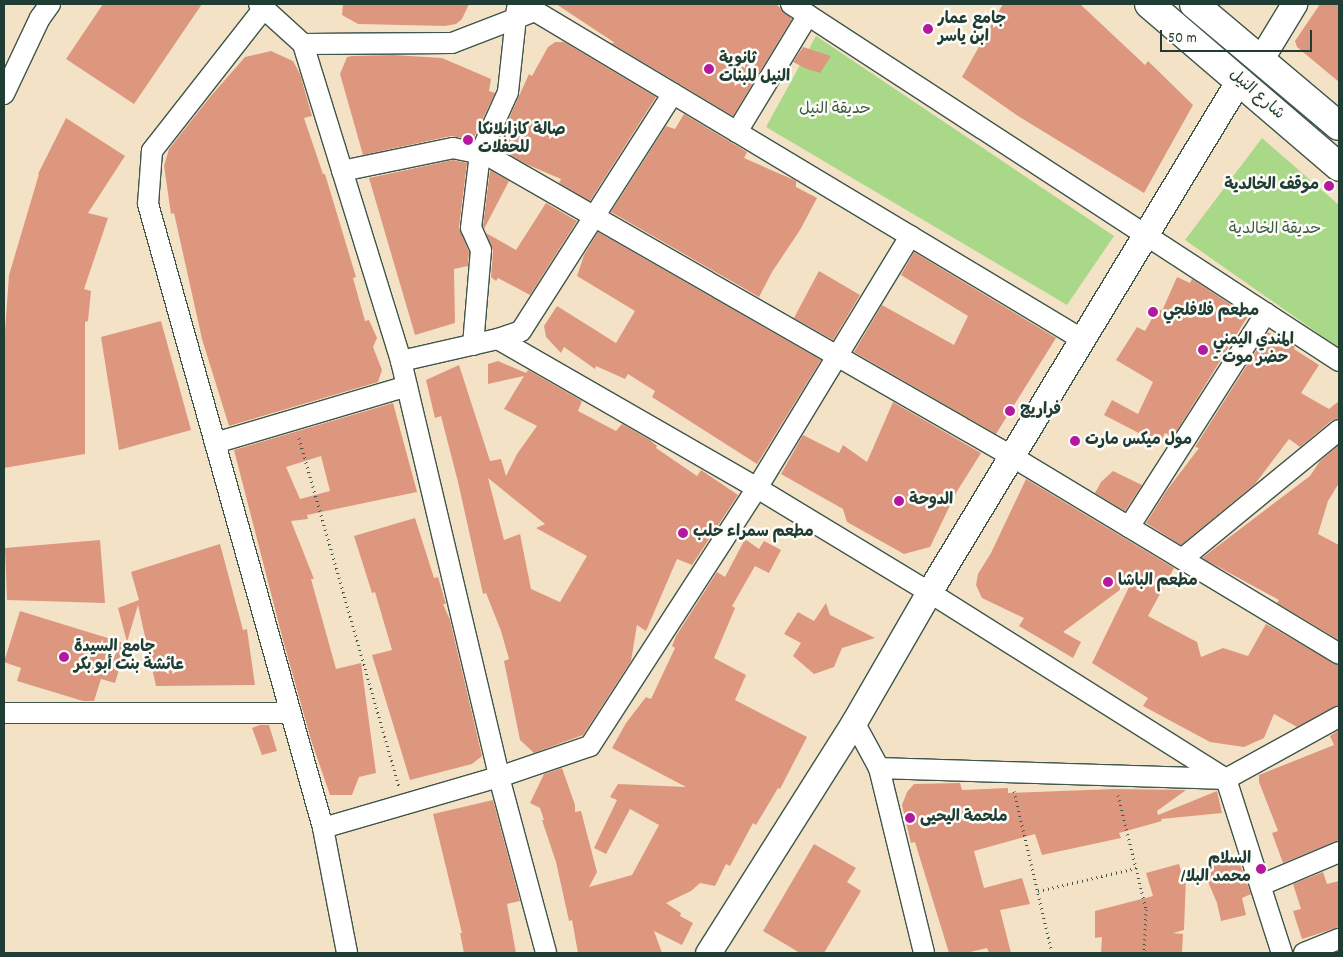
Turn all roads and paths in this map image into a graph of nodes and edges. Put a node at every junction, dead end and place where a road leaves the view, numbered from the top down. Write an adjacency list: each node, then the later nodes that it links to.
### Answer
1 (50, 4): 13 (street)
2 (791, 4): 8 (street)
3 (1149, 4): 11 (main road, شارع النيل)
4 (1194, 4): 10 (main road, شارع النيل)
5 (1294, 4): 10 (street)
6 (261, 6): 9 (street); 32 (street)
7 (517, 11): 9 (street); 12 (street); 16 (street)
8 (808, 15): 15 (street); 20 (street)
9 (303, 44): 18 (street)
10 (1260, 60): 14 (main road, شارع النيل)
11 (1239, 80): 17 (main road, شارع النيل); 20 (street)
12 (673, 93): 15 (street); 19 (street)
13 (4, 94)
14 (1339, 126)
15 (737, 132): 21 (street)
16 (480, 154): 18 (street); 19 (street); 25 (street)
17 (1339, 167)
18 (342, 171): 27 (street)
19 (594, 217): 23 (street); 26 (street)
20 (1146, 235): 22 (street); 24 (street)
21 (910, 236): 24 (street); 26 (street)
22 (1266, 313): 28 (street); 35 (street)
23 (498, 339): 25 (street); 34 (street)
24 (1083, 340): 33 (street)
25 (473, 345): 27 (street)
26 (837, 356): 33 (street); 34 (street)
27 (401, 361): 29 (street)
28 (1339, 361)
29 (407, 386): 30 (street); 46 (street)
30 (294, 420): 32 (street); 48 (path)
31 (1339, 430): 36 (street)
32 (216, 443): 40 (street)
33 (1013, 458): 35 (street); 37 (street)
34 (757, 488): 37 (street); 46 (street)
35 (1129, 527): 36 (street)
36 (1182, 559): 38 (street)
37 (929, 592): 42 (street); 47 (street)
38 (1339, 654)
39 (4, 713): 40 (street)
40 (291, 713): 49 (street)
41 (1339, 717): 47 (street)
42 (854, 722): 43 (street); 57 (street)
43 (878, 768): 44 (street); 58 (street)
44 (1010, 772): 45 (street); 53 (path)
45 (1112, 774): 47 (street); 51 (path)
46 (499, 777): 48 (street); 56 (street)
47 (1226, 778): 52 (street)
48 (405, 805): 49 (street)
49 (323, 828): 55 (street)
50 (1339, 852): 52 (street)
51 (1136, 868): 53 (path); 60 (path)
52 (1261, 885): 61 (street)
53 (1038, 890): 59 (path)
54 (1339, 940): 62 (street)
55 (347, 953)
56 (546, 953)
57 (708, 953)
58 (924, 953)
59 (1052, 953)
60 (1144, 953)
61 (1282, 953)
62 (1304, 953)

